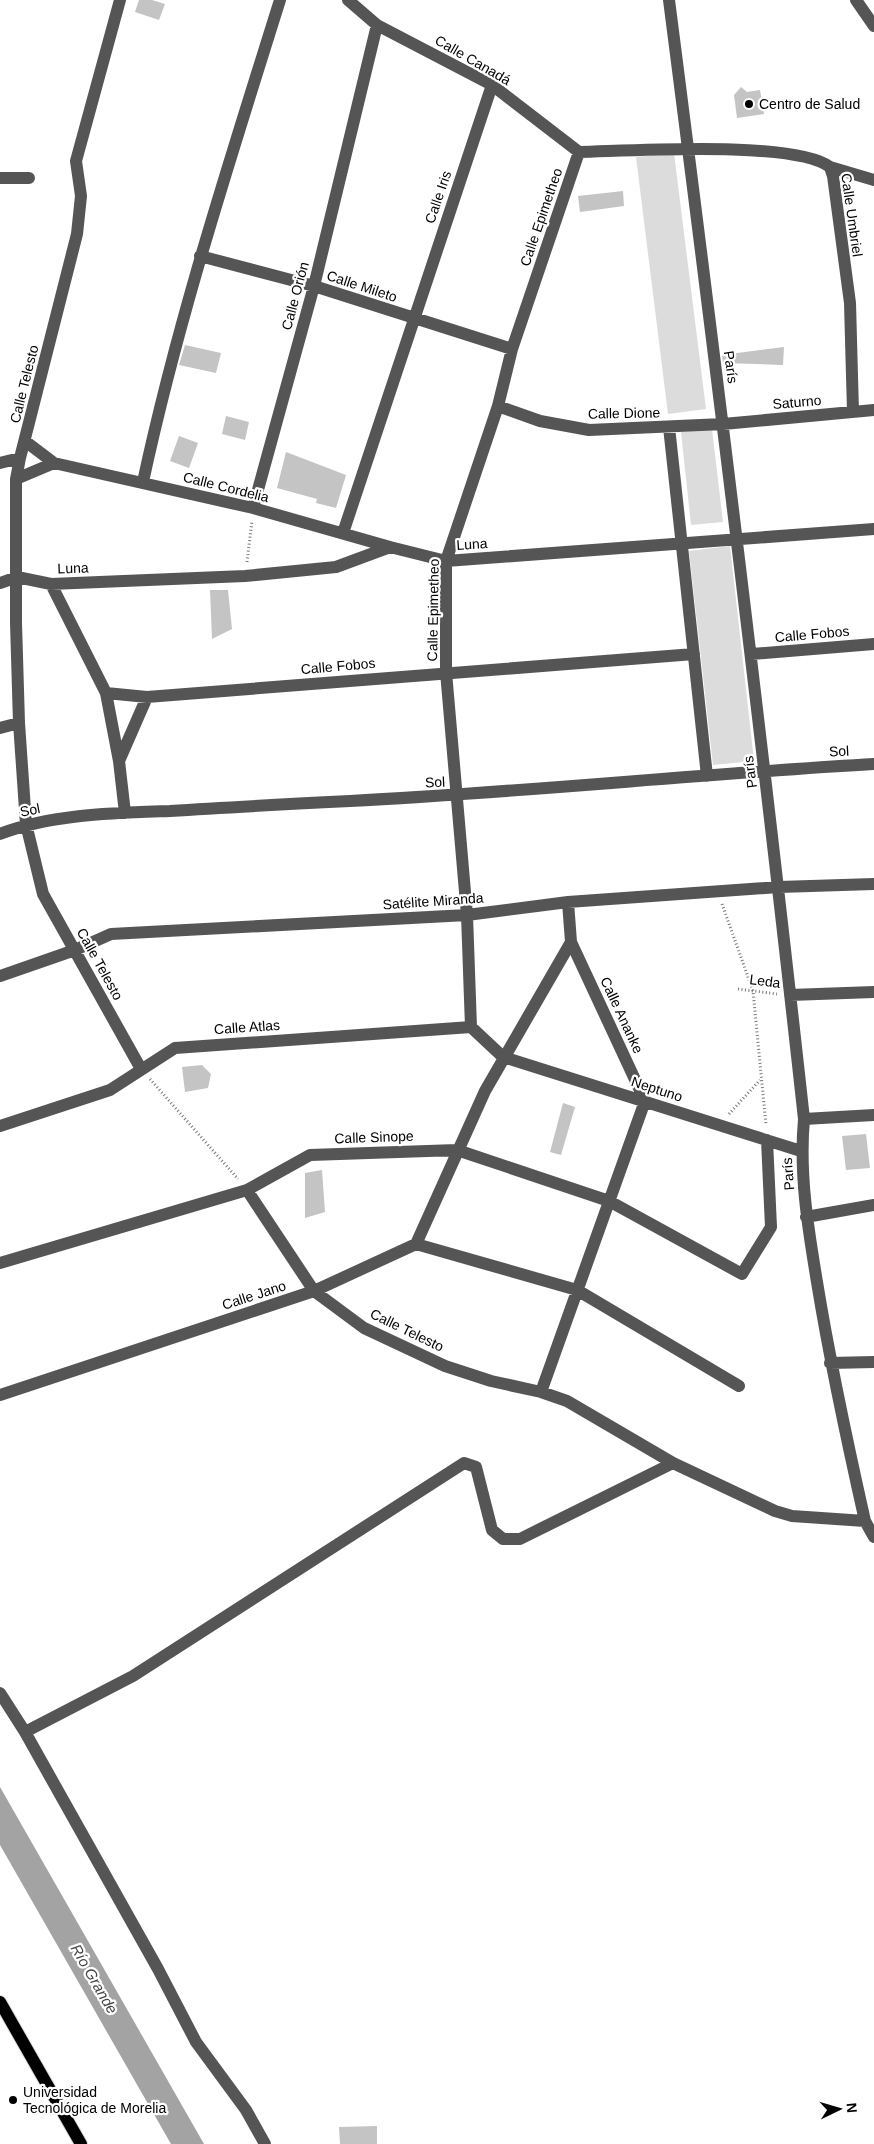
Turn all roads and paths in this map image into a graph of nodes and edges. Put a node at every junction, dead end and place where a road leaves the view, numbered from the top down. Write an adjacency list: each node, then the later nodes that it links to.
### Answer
1 (120, 0): 24 (street, Calle Telesto)
2 (280, 0): 15 (street)
3 (348, 0): 6 (street, Calle Canadá)
4 (669, 0): 9 (street, París)
5 (856, 0): 7 (street)
6 (377, 25): 8 (street, Calle Canadá); 16 (street, Calle Orión)
7 (874, 26)
8 (492, 85): 10 (street, Calle Canadá); 17 (street, Calle Iris)
9 (688, 149): 10 (street, Calle Umbriel); 11 (street, Calle Umbriel); 22 (street, París)
10 (579, 152): 18 (street, Calle Epimetheo)
11 (830, 167): 14 (street); 21 (street, Calle Umbriel)
12 (0, 178): 13 (street)
13 (29, 178)
14 (874, 180)
15 (200, 256): 16 (street, Calle Mileto); 29 (street)
16 (314, 286): 17 (street, Calle Mileto); 30 (street, Calle Orión)
17 (413, 318): 18 (street, Calle Mileto); 32 (street, Calle Iris)
18 (512, 349): 19 (street, Calle Epimetheo)
19 (498, 406): 23 (street, Calle Dione); 36 (street, Calle Epimetheo)
20 (874, 410): 21 (street, Saturno)
21 (853, 412): 22 (street, Saturno)
22 (723, 424): 23 (street, Calle Dione); 33 (street, París)
23 (669, 427): 34 (street)
24 (25, 441): 25 (street, Calle Telesto); 26 (street, Calle Cordelia)
25 (20, 458): 27 (street); 28 (street, Calle Telesto)
26 (54, 463): 28 (street); 29 (street, Calle Cordelia)
27 (0, 464)
28 (16, 479): 38 (street, Calle Telesto)
29 (143, 482): 30 (street, Calle Cordelia)
30 (253, 508): 32 (street, Calle Cordelia); 37 (path)
31 (874, 529): 33 (street, Luna)
32 (343, 533): 35 (street, Calle Cordelia)
33 (738, 541): 34 (street, Luna); 43 (street, París)
34 (682, 544): 36 (street, Luna); 42 (street)
35 (390, 547): 36 (street, Luna); 37 (street, Luna)
36 (446, 561): 44 (street, Calle Epimetheo)
37 (245, 576): 40 (street, Luna)
38 (17, 577): 39 (street); 40 (street, Luna); 47 (street, Calle Telesto)
39 (0, 583)
40 (51, 584): 45 (street)
41 (874, 644): 43 (street, Calle Fobos)
42 (694, 654): 44 (street, Calle Fobos); 52 (street)
43 (752, 654): 51 (street, París)
44 (446, 672): 46 (street, Calle Fobos); 53 (street, Calle Epimetheo)
45 (106, 693): 46 (street, Calle Fobos); 49 (street)
46 (147, 697): 49 (street)
47 (19, 723): 48 (street); 55 (street, Calle Telesto)
48 (0, 728)
49 (119, 761): 54 (street)
50 (874, 764): 51 (street, Sol)
51 (765, 770): 52 (street, Sol); 58 (street, París)
52 (708, 776): 53 (street, Sol)
53 (456, 796): 54 (street, Sol); 61 (street, Calle Epimetheo)
54 (125, 813): 55 (street, Sol)
55 (26, 824): 56 (street, Sol); 63 (street, Calle Telesto)
56 (0, 834)
57 (874, 884): 58 (street, Satélite Miranda)
58 (779, 887): 59 (street, Satélite Miranda); 68 (street, París)
59 (718, 892): 60 (street, Satélite Miranda); 66 (path)
60 (568, 902): 61 (street, Satélite Miranda); 62 (street)
61 (467, 915): 63 (street, Satélite Miranda); 69 (street, Calle Epimetheo)
62 (571, 942): 70 (street); 73 (street, Calle Ananke)
63 (75, 950): 64 (street, Satélite Miranda); 71 (street, Calle Telesto)
64 (0, 976)
65 (738, 989): 66 (path, Leda)
66 (753, 991): 68 (path, Leda); 72 (path)
67 (874, 992): 68 (street)
68 (790, 996): 75 (street, París)
69 (472, 1027): 70 (street); 71 (street, Calle Atlas)
70 (503, 1057): 73 (street, Neptuno); 79 (street)
71 (141, 1069): 77 (street, Calle Atlas); 81 (path)
72 (761, 1080): 76 (path); 78 (path)
73 (645, 1101): 76 (street, Neptuno); 82 (street)
74 (874, 1115): 75 (street)
75 (804, 1120): 80 (street, París)
76 (718, 1125): 78 (street, Neptuno)
77 (0, 1126)
78 (767, 1140): 80 (street, Neptuno); 82 (street, Calle Sinope)
79 (457, 1150): 81 (street, Calle Sinope); 82 (street, Calle Sinope); 85 (street)
80 (801, 1151): 84 (street, París)
81 (247, 1190): 86 (street, Calle Sinope); 88 (street, Calle Telesto)
82 (609, 1200): 87 (street)
83 (874, 1205): 84 (street)
84 (806, 1217): 90 (street, París)
85 (416, 1244): 87 (street); 88 (street, Calle Jano)
86 (0, 1262)
87 (577, 1290): 91 (street); 92 (street)
88 (314, 1291): 92 (street, Calle Telesto); 93 (street, Calle Jano)
89 (874, 1362): 90 (street)
90 (830, 1363): 95 (street, París)
91 (739, 1386)
92 (540, 1392): 94 (street, Calle Telesto)
93 (0, 1395)
94 (673, 1463): 95 (street, Calle Telesto); 98 (street)
95 (865, 1521): 96 (street, París)
96 (874, 1537)
97 (0, 1693): 98 (street)
98 (25, 1732): 101 (street)
99 (0, 2002): 100 (main road)
100 (81, 2144)
101 (264, 2144)

